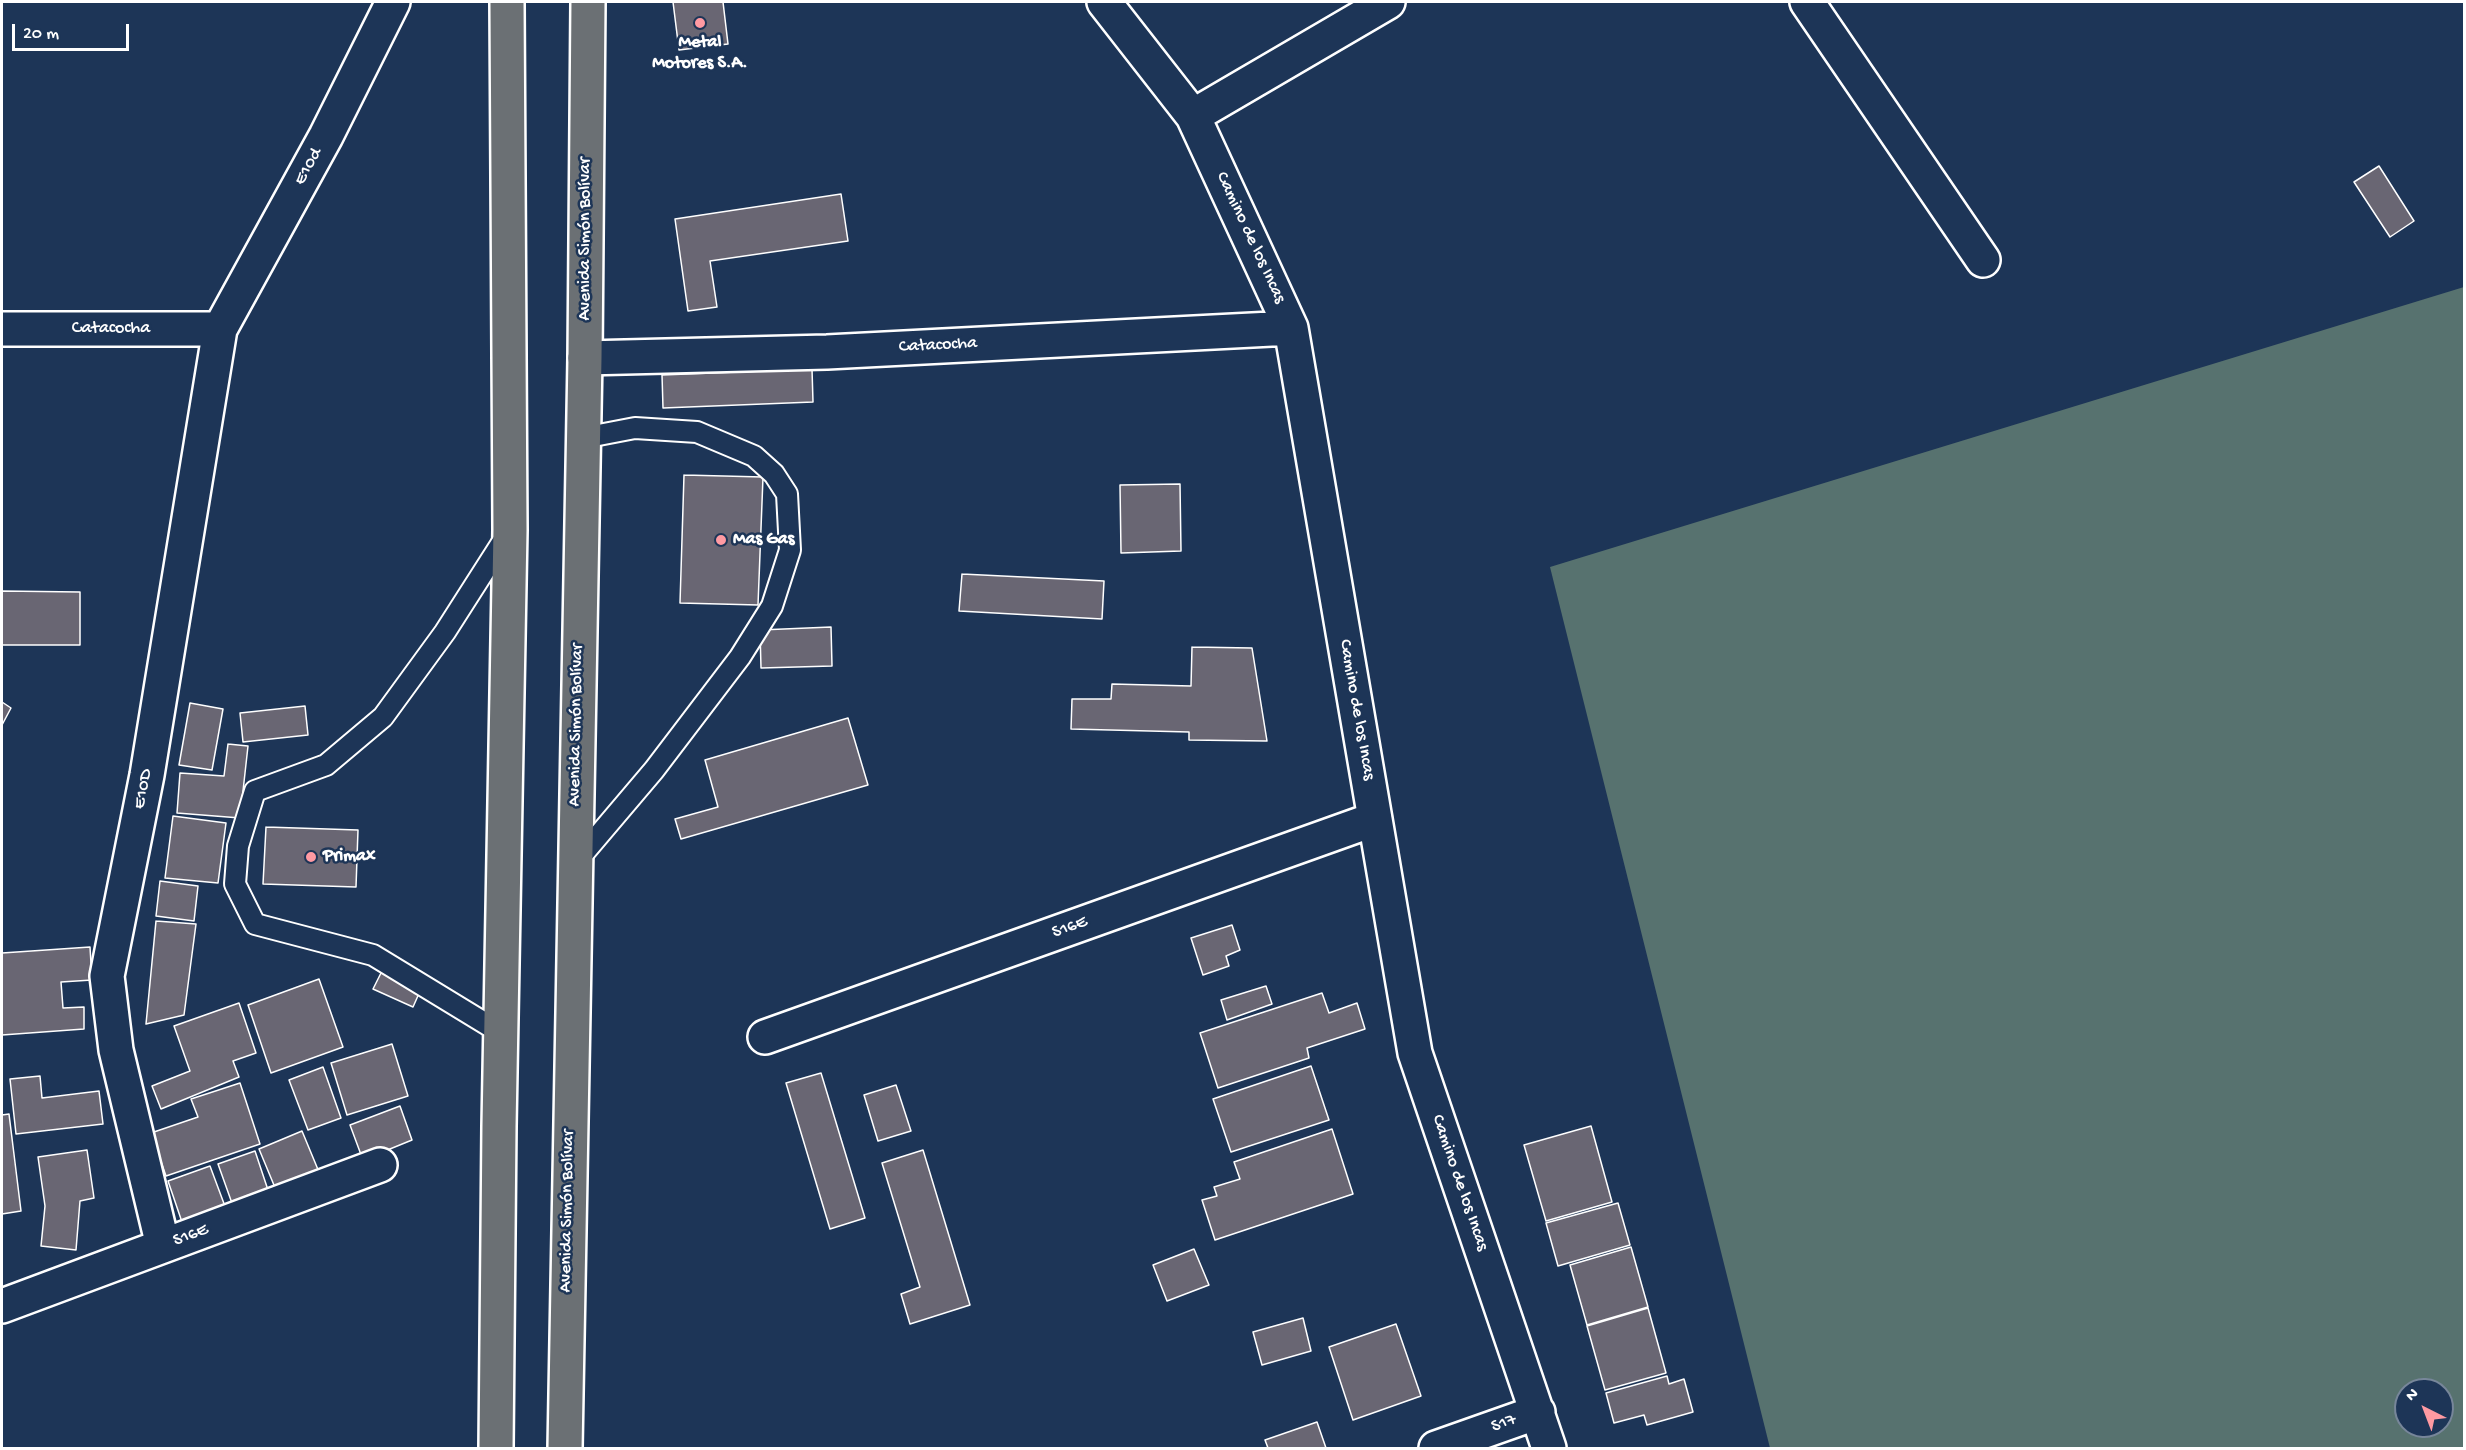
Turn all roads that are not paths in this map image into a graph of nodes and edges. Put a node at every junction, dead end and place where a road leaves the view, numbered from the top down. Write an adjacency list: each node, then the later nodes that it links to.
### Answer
1 (393, 2): 11 (street, E10d)
2 (507, 2): 14 (highway)
3 (588, 2): 12 (highway, Avenida Simón Bolívar)
4 (1104, 2): 7 (street, Camino de los Incas)
5 (1388, 2): 7 (street)
6 (1807, 2): 8 (street)
7 (1193, 116): 9 (street, Camino de los Incas)
8 (1983, 260)
9 (1291, 328): 12 (street, Catacocha); 15 (street, Camino de los Incas)
10 (2, 329): 11 (street, Catacocha)
11 (220, 329): 20 (street, E10D)
12 (585, 358): 13 (highway, Avenida Simón Bolívar)
13 (583, 438): 16 (highway, Avenida Simón Bolívar); 16 (lane)
14 (510, 530): 17 (highway); 17 (lane)
15 (1375, 819): 18 (street, S16E); 22 (street, Camino de los Incas)
16 (575, 864): 24 (highway, Avenida Simón Bolívar)
17 (501, 1033): 23 (highway)
18 (765, 1037)
19 (380, 1165): 20 (street, S16E)
20 (164, 1246): 21 (street, S16E)
21 (2, 1306)
22 (1538, 1412): 25 (street, S17); 26 (street, Camino de los Incas)
23 (496, 1449)
24 (565, 1449)
25 (1436, 1449)
26 (1549, 1449)

